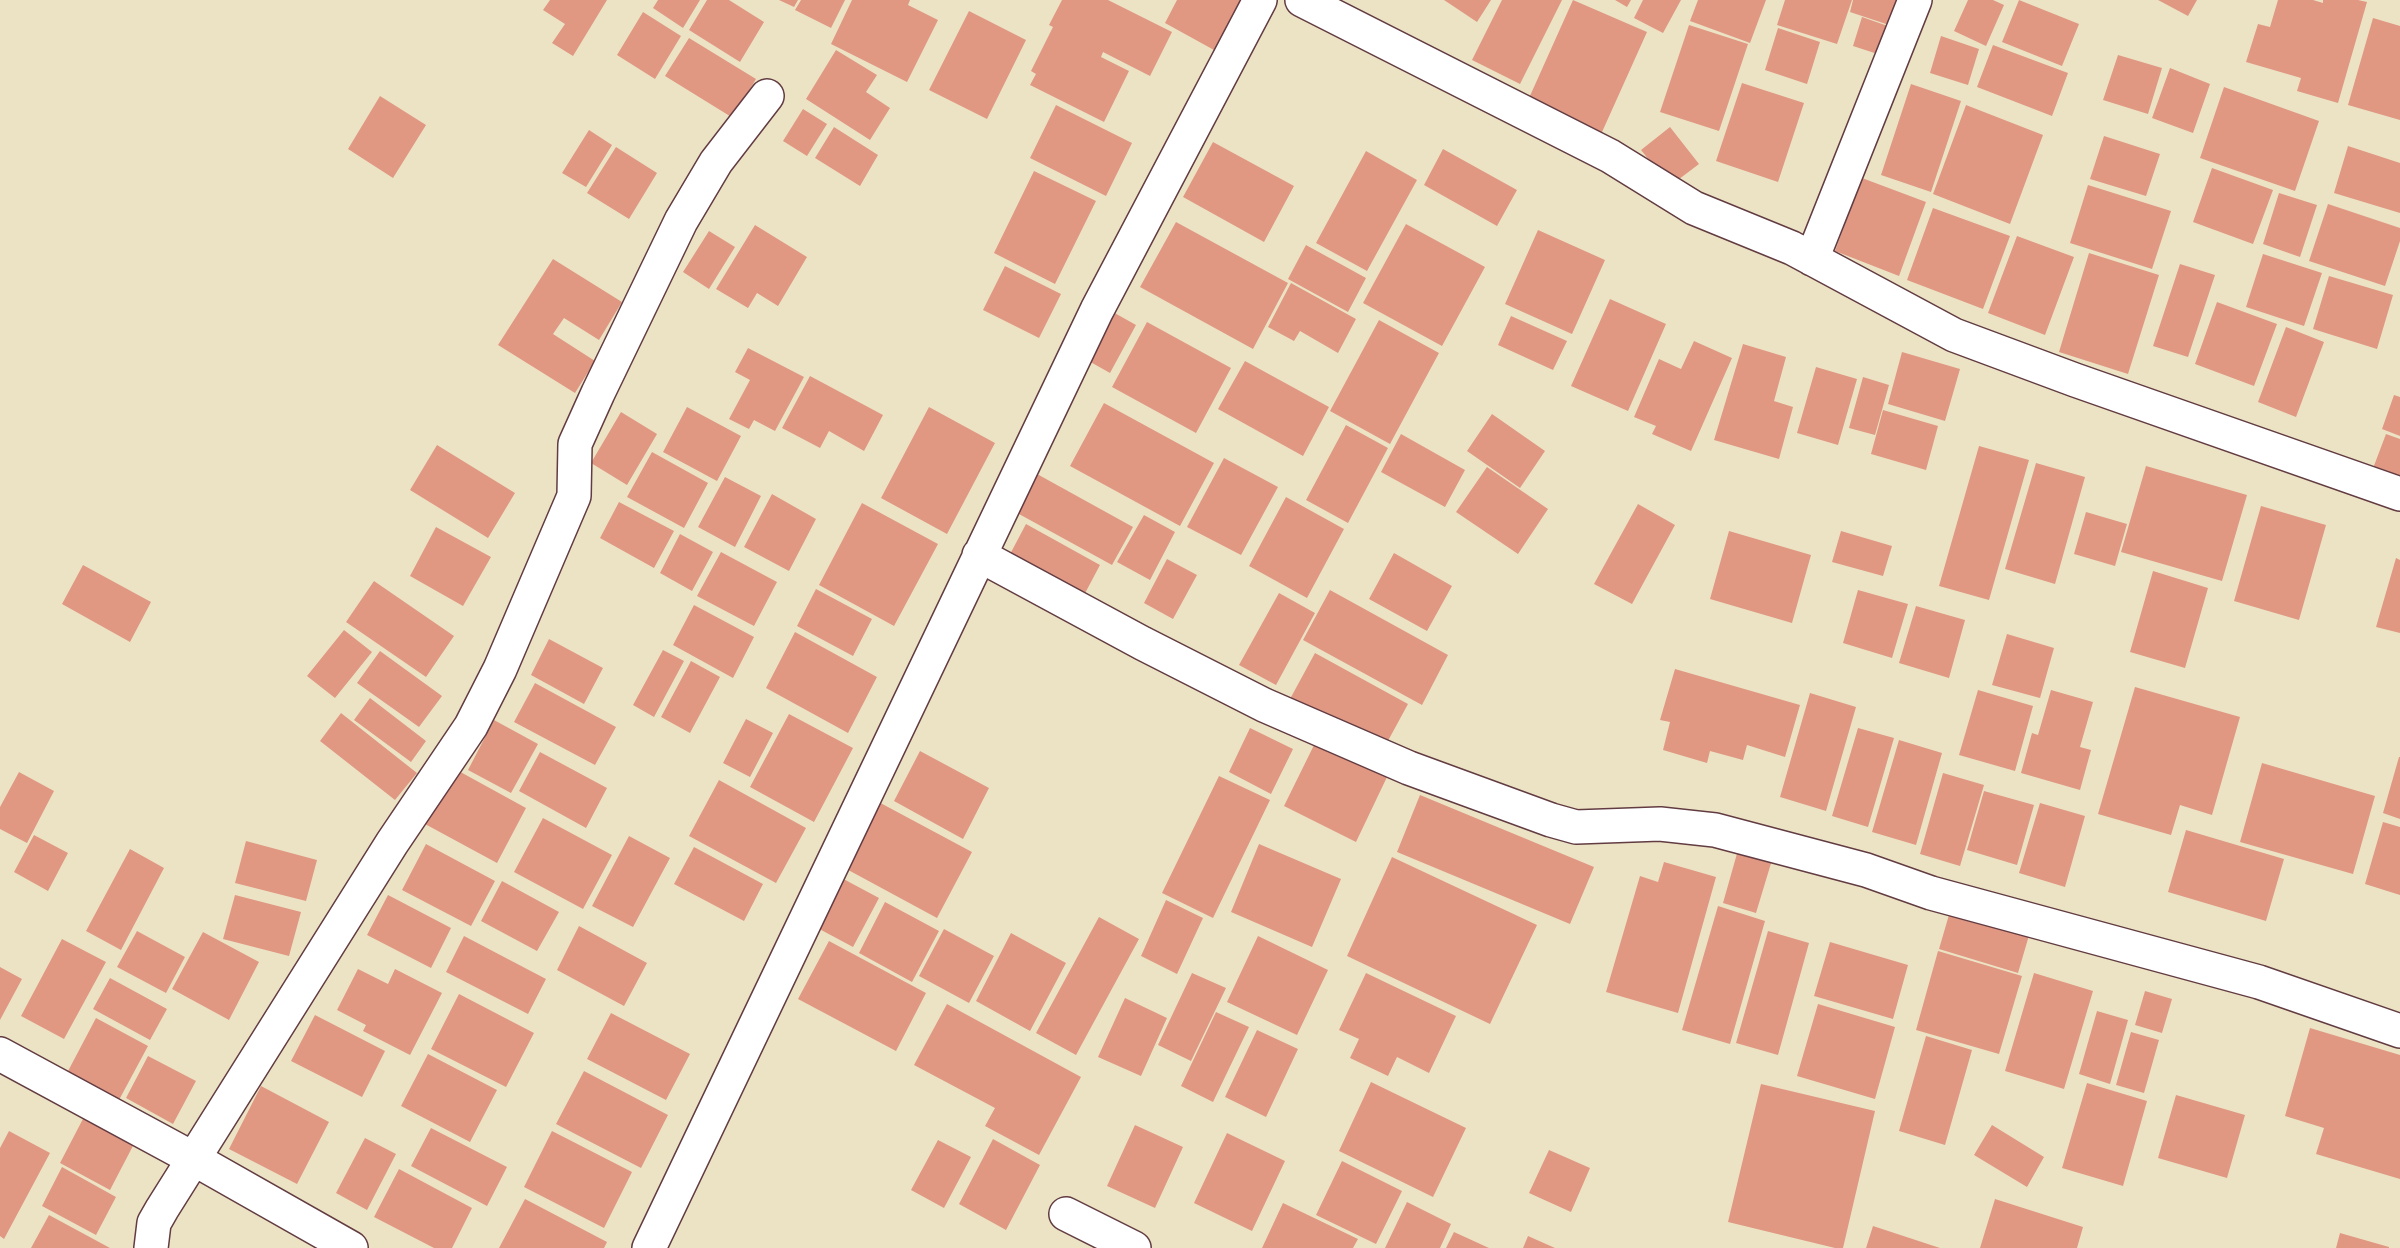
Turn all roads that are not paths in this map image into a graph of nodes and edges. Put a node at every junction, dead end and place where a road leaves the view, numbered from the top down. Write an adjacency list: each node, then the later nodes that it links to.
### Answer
1 (1260, 0): 7 (street)
2 (1302, 0): 5 (street)
3 (1915, 0): 5 (street)
4 (766, 96): 10 (street)
5 (1812, 259): 6 (street)
6 (2400, 494)
7 (979, 555): 8 (street); 14 (street)
8 (2400, 1031)
9 (0, 1054): 10 (street)
10 (194, 1159): 12 (street); 13 (street)
11 (1066, 1214): 15 (street)
12 (151, 1248)
13 (351, 1248)
14 (649, 1248)
15 (1134, 1248)

